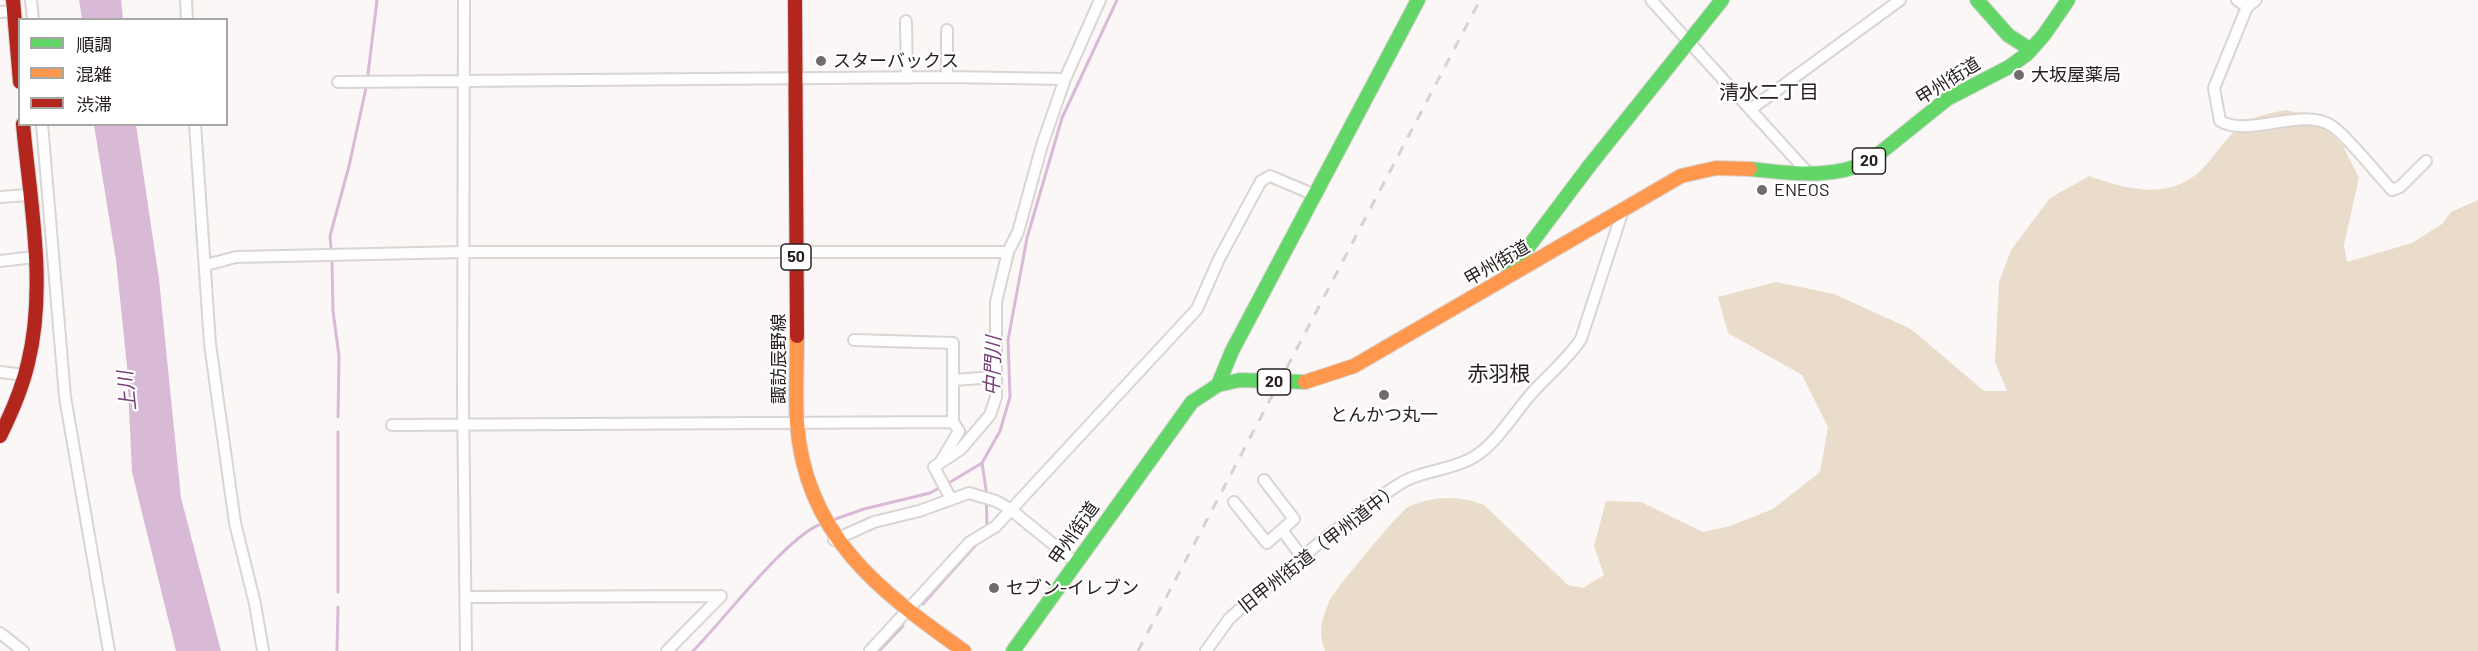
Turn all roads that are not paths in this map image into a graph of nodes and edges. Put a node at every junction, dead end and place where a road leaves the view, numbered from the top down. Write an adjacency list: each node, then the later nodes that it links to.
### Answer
1 (31, 0): 15 (street)
2 (186, 0): 16 (street)
3 (464, 0): 25 (street)
4 (795, 0): 26 (main road, 諏訪辰野線 / 50)
5 (1100, 0): 24 (street)
6 (1418, 0): 35 (main road)
7 (1651, 0): 19 (street)
8 (1722, 0): 19 (main road)
9 (1899, 0): 28 (street)
10 (1977, 0): 20 (main road)
11 (2068, 0): 20 (main road, 甲州街道 / 20)
12 (2237, 0): 13 (street)
13 (2252, 4): 32 (street)
14 (9, 7): 21 (main road)
15 (33, 18)
16 (187, 18)
17 (906, 21): 23 (street)
18 (947, 30): 22 (street)
19 (1689, 41): 28 (street); 44 (main road)
20 (2031, 50): 33 (main road, 甲州街道 / 20)
21 (18, 68)
22 (947, 77): 23 (street); 24 (street)
23 (907, 78): 26 (street)
24 (1065, 79): 40 (street)
25 (464, 80): 26 (street); 27 (street); 38 (street)
26 (795, 80): 39 (main road, 諏訪辰野線 / 50)
27 (338, 82)
28 (1751, 109): 33 (street)
29 (23, 126): 34 (main road)
30 (42, 126): 69 (street)
31 (195, 126): 43 (street)
32 (2426, 161)
33 (1808, 174): 37 (main road, 甲州街道 / 20)
34 (28, 195): 36 (street); 41 (main road)
35 (1315, 195): 50 (main road); 60 (street)
36 (0, 197)
37 (1623, 210): 44 (main road, 甲州街道 / 20); 63 (street, 旧甲州街道（甲州道中）)
38 (464, 252): 39 (street); 43 (street); 52 (street)
39 (796, 252): 40 (street); 53 (main road, 諏訪辰野線 / 50)
40 (1008, 252): 48 (street)
41 (34, 257): 42 (street); 47 (main road)
42 (0, 261)
43 (206, 265): 70 (street)
44 (1505, 279): 50 (main road, 甲州街道 / 20)
45 (854, 340): 49 (street)
46 (0, 372): 47 (street)
47 (25, 375): 55 (main road)
48 (996, 377): 49 (street); 56 (street)
49 (953, 380): 51 (street)
50 (1218, 385): 64 (main road, 甲州街道 / 20)
51 (953, 422): 53 (street); 56 (street)
52 (465, 424): 53 (street); 54 (street); 65 (street)
53 (797, 424): 62 (main road, 諏訪辰野線 / 50)
54 (392, 425)
55 (0, 436)
56 (939, 468): 58 (street)
57 (1264, 480): 61 (street)
58 (950, 497): 60 (street); 62 (street)
59 (1234, 502): 61 (street)
60 (1010, 509): 64 (street); 66 (street)
61 (1282, 530): 63 (street)
62 (833, 538): 66 (main road, 諏訪辰野線 / 50)
63 (1302, 557): 76 (street, 旧甲州街道（甲州道中）)
64 (1075, 562): 75 (main road, 甲州街道 / 20)
65 (466, 597): 71 (street); 72 (street)
66 (908, 612): 73 (street); 74 (main road, 諏訪辰野線 / 50)
67 (0, 633): 68 (street)
68 (22, 651)
69 (109, 651)
70 (263, 651)
71 (466, 651)
72 (667, 651)
73 (870, 651)
74 (964, 651)
75 (1013, 651)
76 (1206, 651)

